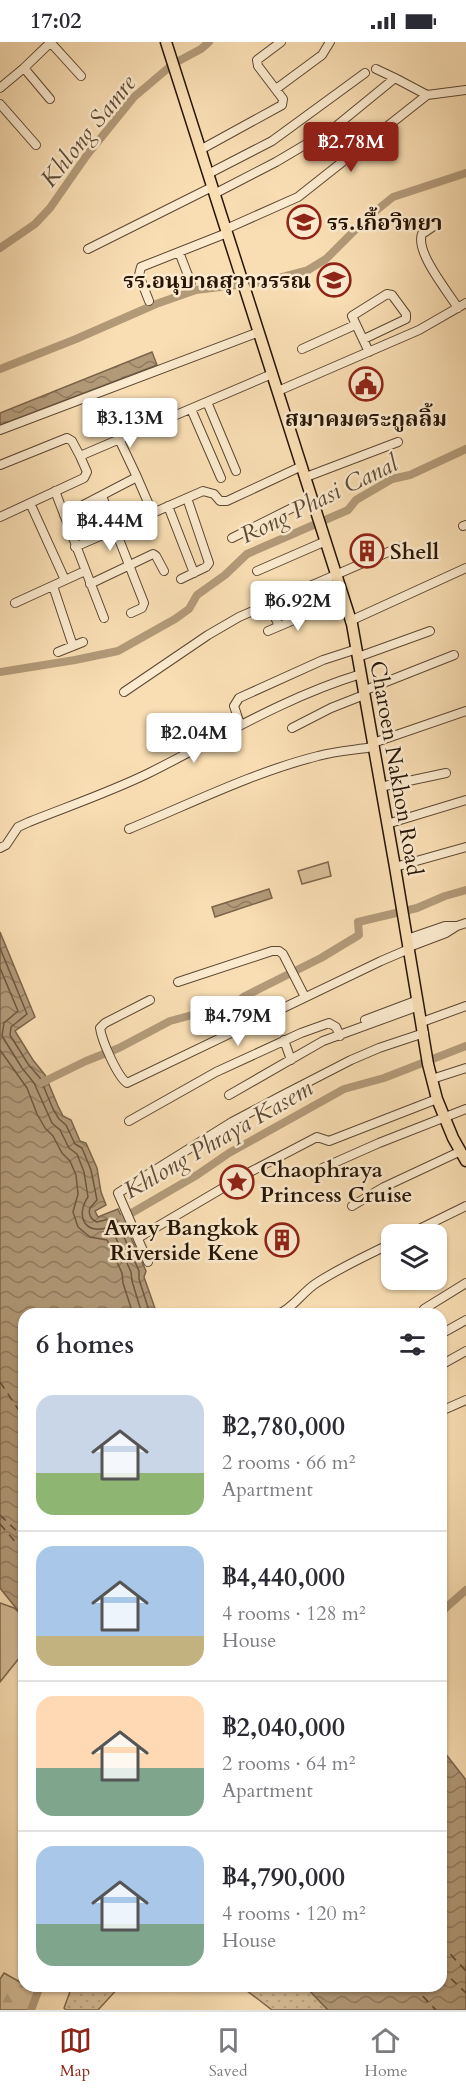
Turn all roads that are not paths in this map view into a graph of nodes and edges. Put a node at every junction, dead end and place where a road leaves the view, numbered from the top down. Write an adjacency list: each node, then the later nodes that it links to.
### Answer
1 (51, 42): 5 (street); 8 (street)
2 (166, 42): 17 (main road, Charoen Nakhon Road)
3 (281, 42): 11 (street)
4 (330, 42): 11 (street)
5 (24, 68): 10 (street); 14 (street)
6 (376, 69): 9 (street)
7 (364, 73): 18 (street)
8 (81, 76)
9 (395, 78): 13 (street); 19 (street)
10 (0, 88)
11 (276, 89): 17 (street)
12 (466, 90): 13 (street)
13 (427, 94): 21 (street)
14 (50, 99)
15 (0, 105): 16 (street)
16 (36, 145)
17 (200, 150): 18 (main road, Charoen Nakhon Road)
18 (208, 174): 19 (main road, Charoen Nakhon Road)
19 (213, 190): 21 (main road, Charoen Nakhon Road); 22 (street)
20 (437, 224): 27 (street)
21 (226, 231): 23 (street); 29 (main road, Charoen Nakhon Road)
22 (88, 249)
23 (178, 252): 24 (street); 25 (street)
24 (191, 283)
25 (149, 301)
26 (466, 303): 27 (street)
27 (458, 308): 32 (street)
28 (355, 325): 30 (street); 30 (street); 31 (street)
29 (259, 332): 33 (main road, Charoen Nakhon Road); 37 (street)
30 (364, 339): 32 (street)
31 (302, 349)
32 (369, 352): 34 (street)
33 (272, 374): 34 (main road, Charoen Nakhon Road); 35 (street)
34 (278, 391): 42 (main road, Charoen Nakhon Road)
35 (207, 402): 36 (street); 43 (street)
36 (191, 409): 38 (street); 46 (street)
37 (0, 430)
38 (118, 440): 40 (street); 44 (street)
39 (398, 442): 45 (street)
40 (80, 456): 41 (street); 47 (street)
41 (0, 465)
42 (302, 466): 45 (main road, Charoen Nakhon Road); 49 (street)
43 (236, 471)
44 (138, 477): 48 (street); 53 (street)
45 (306, 477): 50 (main road, Charoen Nakhon Road)
46 (221, 478)
47 (55, 491): 51 (street); 54 (street)
48 (102, 496): 54 (street); 56 (street)
49 (187, 498): 52 (street); 66 (street)
50 (312, 498): 57 (street); 58 (main road, Charoen Nakhon Road)
51 (30, 503): 55 (street); 69 (street)
52 (168, 506): 53 (street); 66 (street)
53 (153, 514): 56 (street)
54 (64, 515): 60 (street)
55 (0, 517)
56 (115, 530): 60 (street); 61 (street)
57 (232, 538)
58 (326, 541): 65 (street); 67 (main road, Charoen Nakhon Road)
59 (402, 546): 67 (street)
60 (75, 547): 63 (street)
61 (130, 565): 64 (street); 70 (street); 74 (street)
62 (466, 568): 77 (street)
63 (85, 571): 69 (street); 70 (street)
64 (164, 571)
65 (257, 571)
66 (194, 573): 68 (street)
67 (336, 573): 73 (street); 77 (main road, Charoen Nakhon Road)
68 (181, 579)
69 (65, 580): 71 (street)
70 (90, 584): 76 (street)
71 (53, 586): 72 (street); 82 (street)
72 (15, 603)
73 (269, 604): 78 (street); 87 (street)
74 (131, 613)
75 (308, 614): 78 (street)
76 (104, 618)
77 (350, 621): 84 (main road, Charoen Nakhon Road)
78 (279, 626): 79 (street)
79 (268, 631)
80 (430, 631): 84 (street)
81 (83, 642): 82 (street)
82 (73, 646): 83 (street)
83 (58, 652)
84 (357, 653): 86 (main road, Charoen Nakhon Road); 90 (street)
85 (454, 655): 88 (street)
86 (361, 674): 88 (main road, Charoen Nakhon Road); 90 (street)
87 (124, 692)
88 (363, 693): 91 (street); 92 (main road, Charoen Nakhon Road)
89 (466, 711): 92 (street)
90 (240, 724): 99 (street)
91 (292, 728)
92 (373, 745): 94 (main road, Charoen Nakhon Road); 97 (street)
93 (446, 773): 94 (street)
94 (381, 788): 96 (main road, Charoen Nakhon Road)
95 (466, 800): 96 (street)
96 (387, 824): 100 (main road, Charoen Nakhon Road)
97 (129, 830)
98 (466, 847): 100 (street)
99 (0, 848)
100 (395, 867): 102 (main road, Charoen Nakhon Road)
101 (462, 924): 102 (street)
102 (408, 945): 104 (street); 106 (main road, Charoen Nakhon Road)
103 (178, 982): 104 (street)
104 (305, 997): 105 (street)
105 (150, 1000)
106 (419, 1003): 108 (main road, Charoen Nakhon Road); 109 (street)
107 (466, 1006): 108 (street)
108 (423, 1028): 113 (main road, Charoen Nakhon Road); 124 (street)
109 (337, 1035): 110 (street); 111 (street)
110 (284, 1041): 111 (street); 118 (street)
111 (291, 1060): 114 (street)
112 (466, 1068): 113 (street)
113 (432, 1079): 115 (main road, Charoen Nakhon Road)
114 (229, 1095)
115 (437, 1099): 117 (main road, Charoen Nakhon Road); 124 (street)
116 (466, 1109): 117 (street)
117 (444, 1117): 119 (main road, Charoen Nakhon Road); 120 (street)
118 (129, 1121)
119 (463, 1156): 121 (street)
120 (309, 1174)
121 (352, 1206)
122 (466, 1206): 123 (street)
123 (429, 1224)
124 (138, 1238): 126 (street)
125 (381, 1249): 128 (street)
126 (148, 1262)
127 (466, 1283): 129 (street)
128 (288, 1308)
129 (426, 1308)
130 (466, 1320): 131 (street)
131 (447, 1331)
132 (466, 1351): 133 (street)
133 (447, 1362)
134 (466, 1400): 135 (street)
135 (447, 1408)

